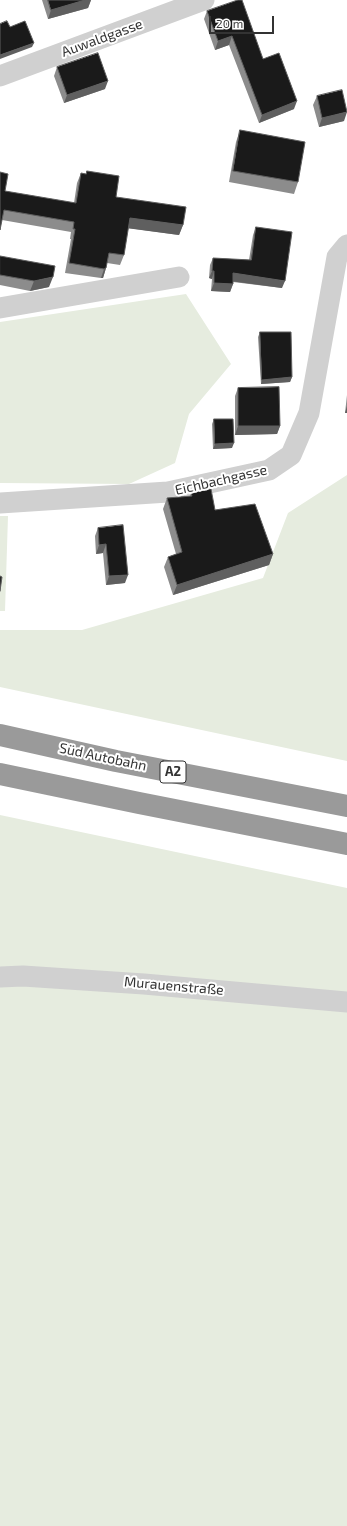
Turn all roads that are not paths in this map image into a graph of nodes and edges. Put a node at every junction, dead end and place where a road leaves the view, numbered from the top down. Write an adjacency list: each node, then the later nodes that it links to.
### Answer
1 (204, 0): 2 (street, Auwaldgasse)
2 (0, 76)
3 (347, 245): 6 (street, Eichbachgasse)
4 (179, 277): 5 (street)
5 (0, 308)
6 (0, 503)
7 (0, 735): 9 (highway, Süd Autobahn / A2)
8 (0, 774): 10 (highway)
9 (347, 806)
10 (347, 844)
11 (0, 976): 12 (street, Murauenstraße)
12 (347, 1002)

